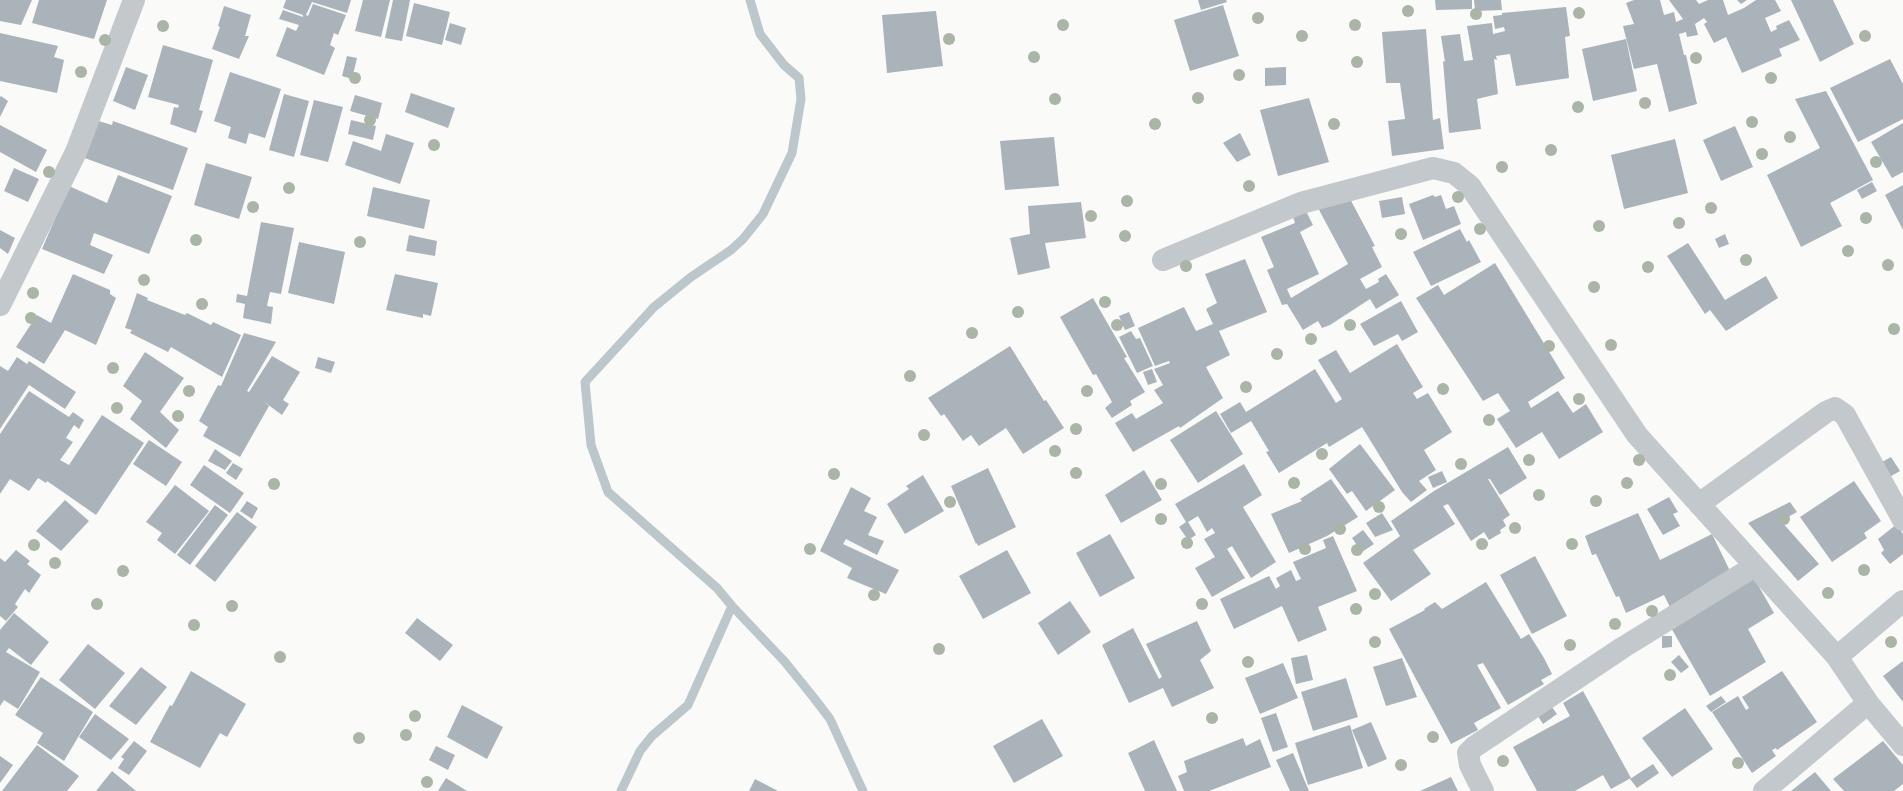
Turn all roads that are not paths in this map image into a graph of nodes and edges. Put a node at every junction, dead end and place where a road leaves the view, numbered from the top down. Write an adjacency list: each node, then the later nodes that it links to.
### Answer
1 (134, 0): 3 (street)
2 (1163, 260): 4 (street)
3 (0, 305)
4 (1699, 504): 5 (street); 6 (street)
5 (1903, 520)
6 (1755, 566): 8 (street); 11 (street)
7 (1903, 601): 8 (street)
8 (1837, 657): 9 (street)
9 (1868, 703): 10 (street); 12 (street)
10 (1903, 745)
11 (1483, 791)
12 (1764, 791)

